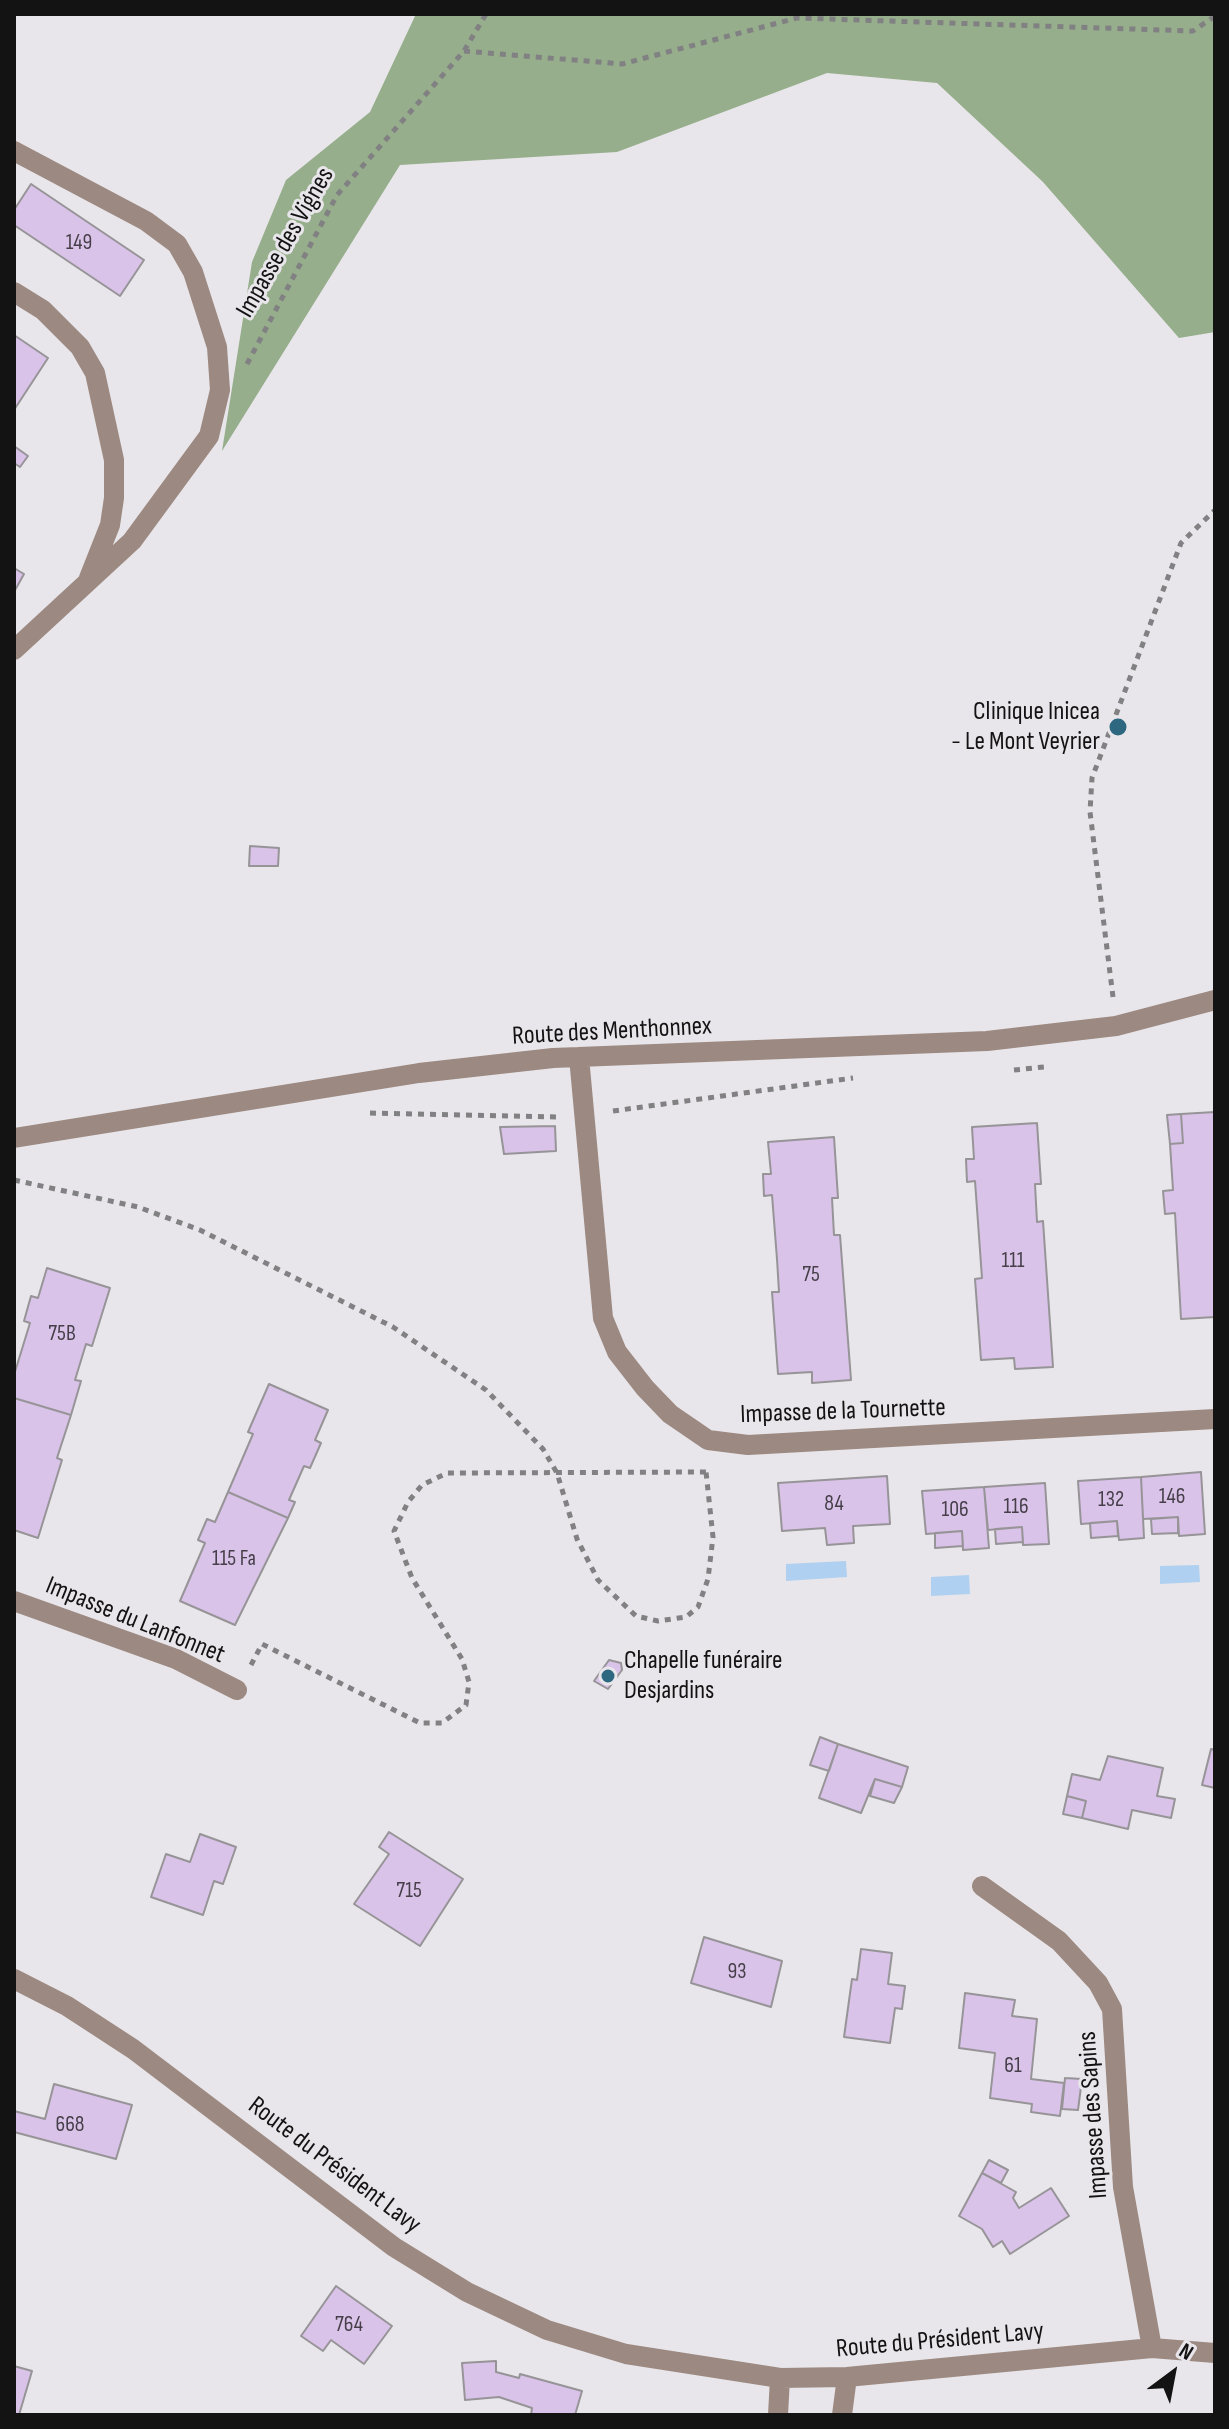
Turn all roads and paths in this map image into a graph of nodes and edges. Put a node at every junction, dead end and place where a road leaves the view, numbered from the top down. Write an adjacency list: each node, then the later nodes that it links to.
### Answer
1 (486, 14): 3 (path, Impasse des Vignes)
2 (1215, 16): 3 (path)
3 (464, 51): 6 (path, Impasse des Vignes)
4 (14, 151): 8 (street, Impasse des Vignes)
5 (14, 292): 8 (street, Impasse des Vignes)
6 (245, 369)
7 (1215, 510): 11 (path)
8 (88, 582): 9 (street, Impasse des Vignes)
9 (14, 650)
10 (1215, 1000): 11 (street, Route des Menthonnex)
11 (1116, 1026): 12 (street, Route des Menthonnex)
12 (579, 1057): 13 (street, Route des Menthonnex); 16 (street, Impasse de la Tournette)
13 (14, 1138)
14 (14, 1180): 18 (path)
15 (1215, 1419): 16 (street, Impasse de la Tournette)
16 (708, 1440): 17 (path)
17 (706, 1472): 18 (path); 18 (path)
18 (557, 1473): 20 (path)
19 (14, 1601): 20 (street, Impasse du Lanfonnet)
20 (237, 1690)
21 (982, 1886): 23 (street, Impasse des Sapins)
22 (14, 1979): 26 (street, Route du Président Lavy)
23 (1152, 2348): 24 (street, Route du Président Lavy); 25 (street, Route du Président Lavy)
24 (1215, 2353)
25 (847, 2377): 26 (street, Route du Président Lavy); 28 (street)
26 (780, 2378): 27 (street)
27 (778, 2415)
28 (842, 2415)

